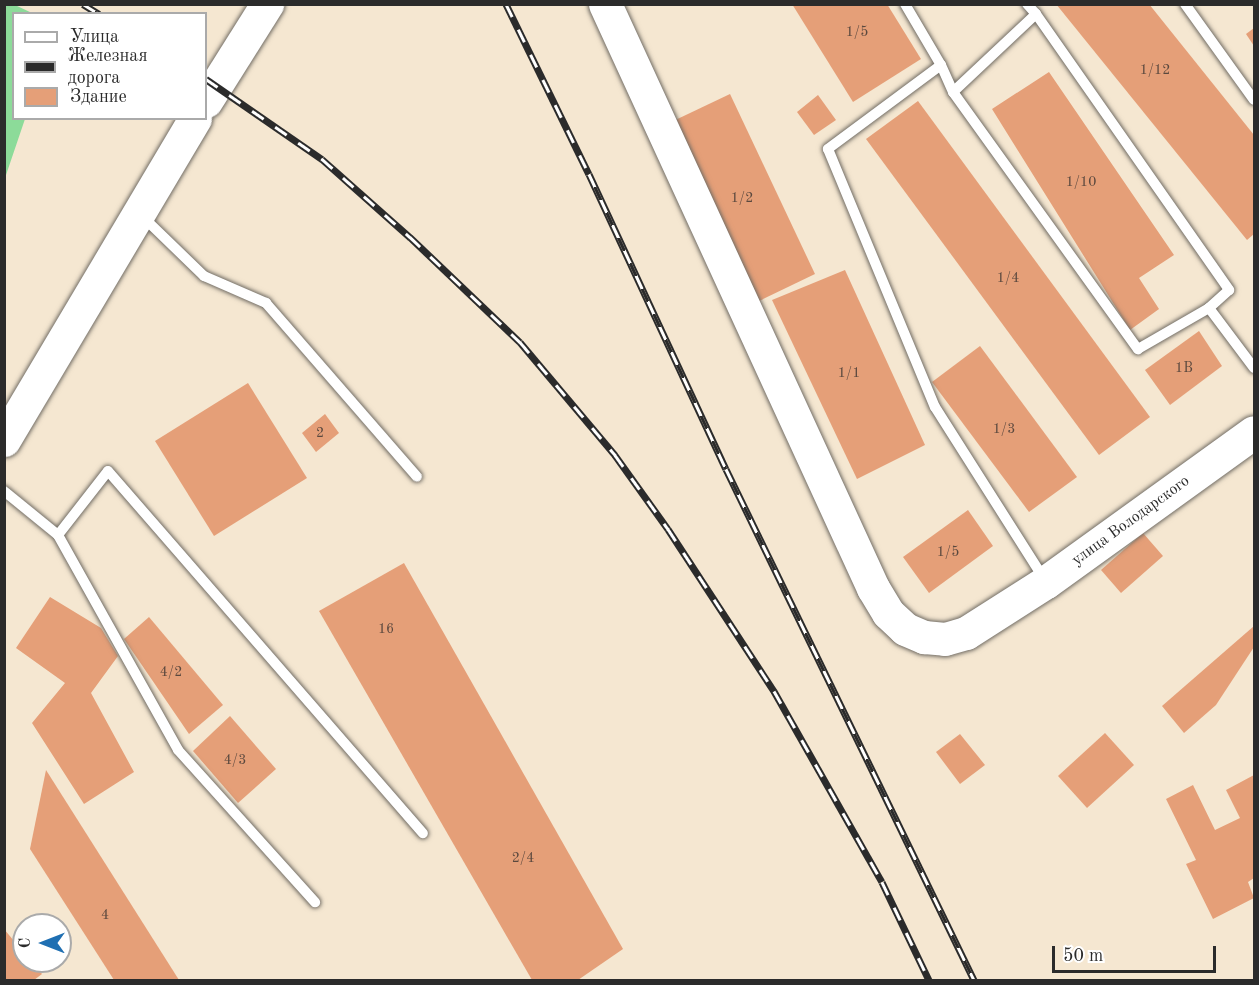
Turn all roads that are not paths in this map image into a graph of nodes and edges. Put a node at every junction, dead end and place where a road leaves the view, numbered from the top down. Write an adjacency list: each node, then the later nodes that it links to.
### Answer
1 (267, 4): 9 (main road)
2 (605, 4): 20 (main road, улица Володарского)
3 (905, 4): 7 (lane)
4 (1027, 4): 6 (lane)
5 (1185, 4): 10 (lane)
6 (1036, 14): 8 (lane); 13 (lane)
7 (941, 65): 8 (lane); 20 (lane)
8 (954, 92): 13 (lane)
9 (207, 99)
10 (1254, 100)
11 (194, 120): 12 (main road)
12 (139, 213): 16 (main road); 17 (lane)
13 (1209, 308): 14 (lane)
14 (1254, 368)
15 (1254, 432): 20 (main road, улица Володарского)
16 (4, 440)
17 (417, 477)
18 (4, 491): 19 (lane)
19 (58, 535): 21 (lane); 22 (lane)
20 (1046, 582)
21 (423, 833)
22 (315, 902)

